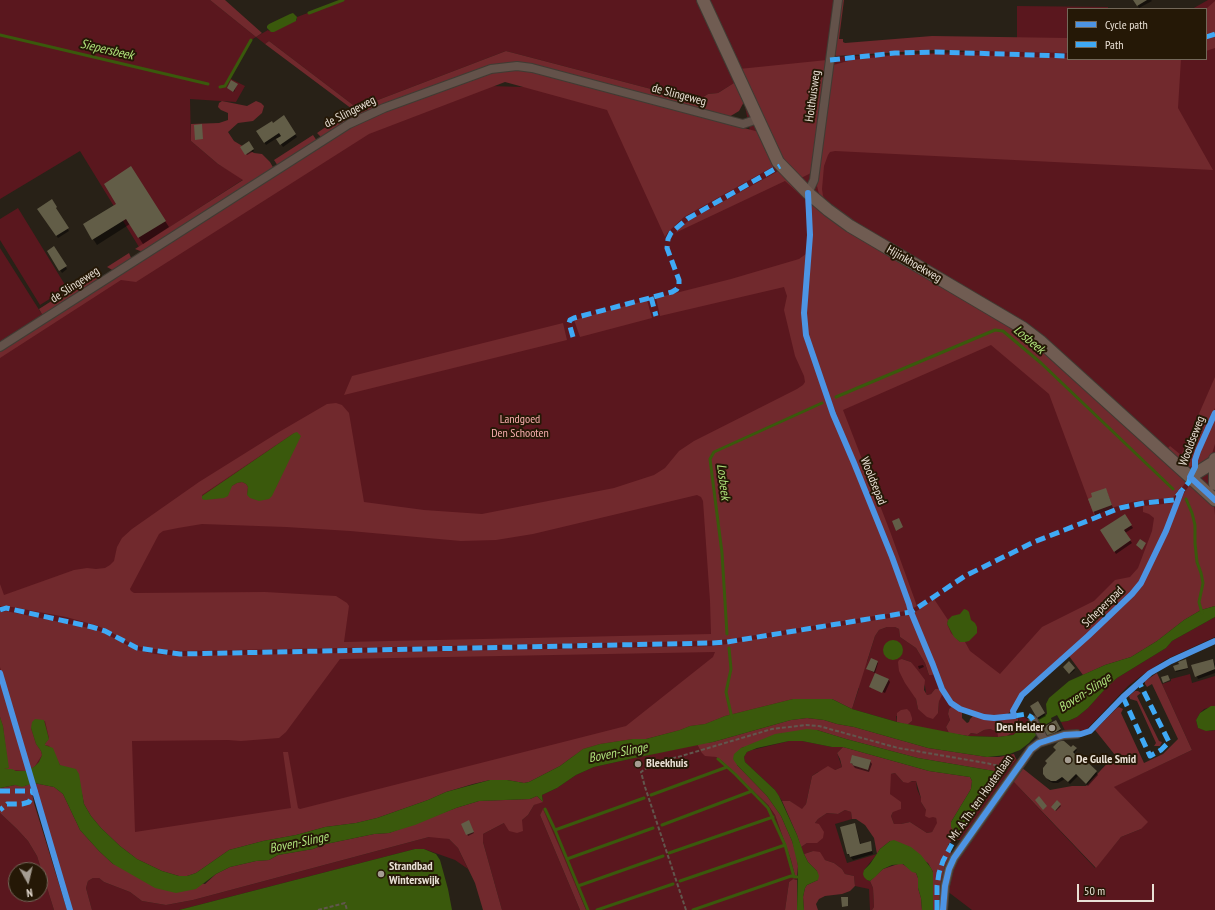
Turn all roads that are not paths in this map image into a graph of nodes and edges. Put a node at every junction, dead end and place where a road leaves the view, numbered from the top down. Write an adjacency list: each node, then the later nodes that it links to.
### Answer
1 (703, 0): 3 (street, Hijinkhoekweg)
2 (838, 0): 4 (street, Holthuisweg)
3 (758, 119): 4 (street, Hijinkhoekweg); 5 (street, de Slingeweg)
4 (808, 194): 7 (street, Hijinkhoekweg)
5 (0, 347)
6 (1215, 460): 7 (street); 8 (street)
7 (1190, 477): 9 (street, Hijinkhoekweg)
8 (1215, 484)
9 (1215, 500)
10 (1033, 720): 12 (street)
11 (1077, 734): 12 (street, Mr. A.Th. ten Houtenlaan)
12 (1045, 741): 13 (street, Mr. A.Th. ten Houtenlaan)
13 (943, 910)

